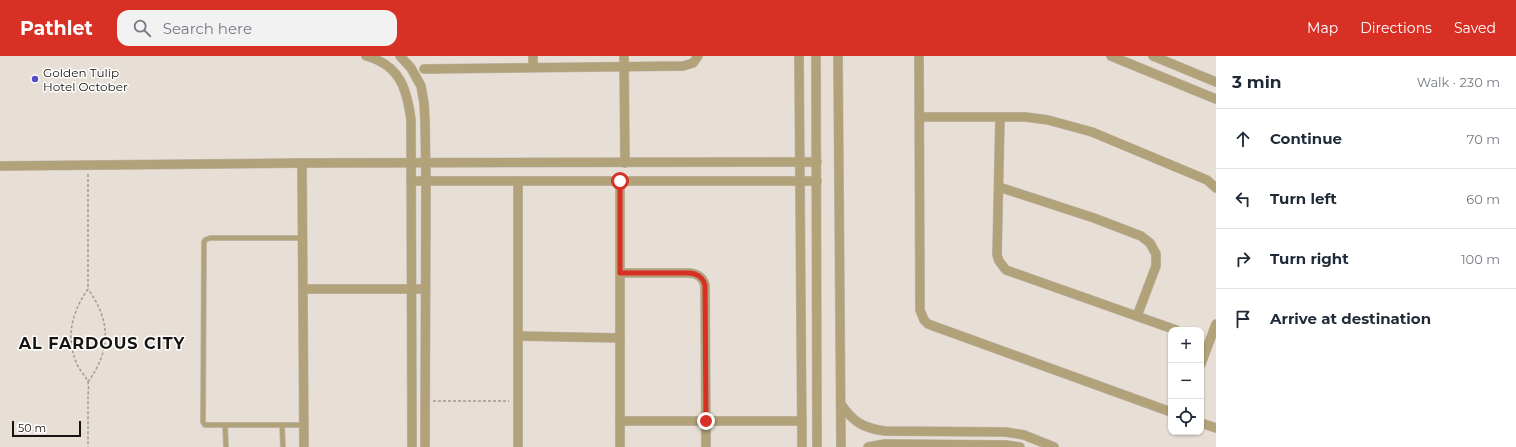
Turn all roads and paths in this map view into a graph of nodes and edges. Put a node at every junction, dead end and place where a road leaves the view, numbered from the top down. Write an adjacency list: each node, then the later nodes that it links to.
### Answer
1 (366, 56): 22 (street)
2 (400, 56): 27 (street)
3 (533, 56): 13 (street)
4 (624, 56): 12 (street)
5 (698, 56): 12 (street)
6 (800, 56): 19 (street)
7 (816, 56): 20 (street)
8 (838, 56): 58 (street)
9 (919, 56): 17 (street)
10 (1111, 56): 16 (street)
11 (1153, 56): 15 (street)
12 (624, 67): 13 (street); 24 (street)
13 (533, 68): 14 (street)
14 (424, 69)
15 (1216, 82)
16 (1216, 99)
17 (920, 117): 18 (street); 59 (street)
18 (1000, 117): 37 (street); 38 (street)
19 (801, 162): 20 (street); 25 (street); 34 (street)
20 (817, 162): 35 (street)
21 (302, 163): 22 (street); 26 (street); 39 (street)
22 (412, 163): 27 (street); 29 (street)
23 (534, 163): 24 (street); 27 (street); 31 (street)
24 (625, 163): 25 (street)
25 (682, 163): 33 (street)
26 (88, 164): 28 (street); 41 (path)
27 (426, 164): 36 (street)
28 (0, 166)
29 (411, 181): 36 (street); 43 (street)
30 (518, 181): 31 (street); 36 (street); 50 (street)
31 (535, 181): 32 (street)
32 (620, 181): 33 (street); 40 (street)
33 (683, 181): 34 (street)
34 (801, 181): 35 (street); 46 (street)
35 (817, 181): 47 (street)
36 (426, 182): 44 (street)
37 (999, 187): 45 (street); 45 (street)
38 (1216, 188)
39 (302, 238): 42 (street); 64 (lane)
40 (620, 273): 51 (street); 61 (street)
41 (88, 289): 55 (path); 55 (path)
42 (303, 289): 43 (street); 66 (street)
43 (412, 289): 44 (street); 68 (street)
44 (425, 289): 56 (street)
45 (1136, 316): 49 (street)
46 (802, 322): 47 (street); 62 (street)
47 (817, 322): 79 (street)
48 (1216, 324): 53 (street)
49 (1168, 327)
50 (518, 336): 51 (street); 57 (street)
51 (620, 338): 60 (street)
52 (1204, 340): 53 (street)
53 (1210, 342): 54 (street)
54 (1201, 363)
55 (88, 382): 71 (path)
56 (425, 400): 57 (path); 69 (street)
57 (518, 401): 75 (street)
58 (841, 404): 80 (street); 83 (street)
59 (1168, 411)
60 (620, 421): 61 (street); 76 (street)
61 (706, 421): 62 (street); 77 (street)
62 (802, 421): 78 (street)
63 (1204, 424): 67 (street)
64 (225, 425): 65 (lane); 72 (lane)
65 (282, 425): 66 (lane); 73 (lane)
66 (304, 425): 74 (street)
67 (1216, 428)
68 (412, 444): 69 (street)
69 (425, 444)
70 (923, 446): 81 (street); 82 (street)
71 (88, 447)
72 (226, 447)
73 (283, 447)
74 (304, 447)
75 (518, 447)
76 (620, 447)
77 (706, 447)
78 (802, 447)
79 (817, 447)
80 (841, 447)
81 (868, 447)
82 (1020, 447)
83 (1054, 447)

